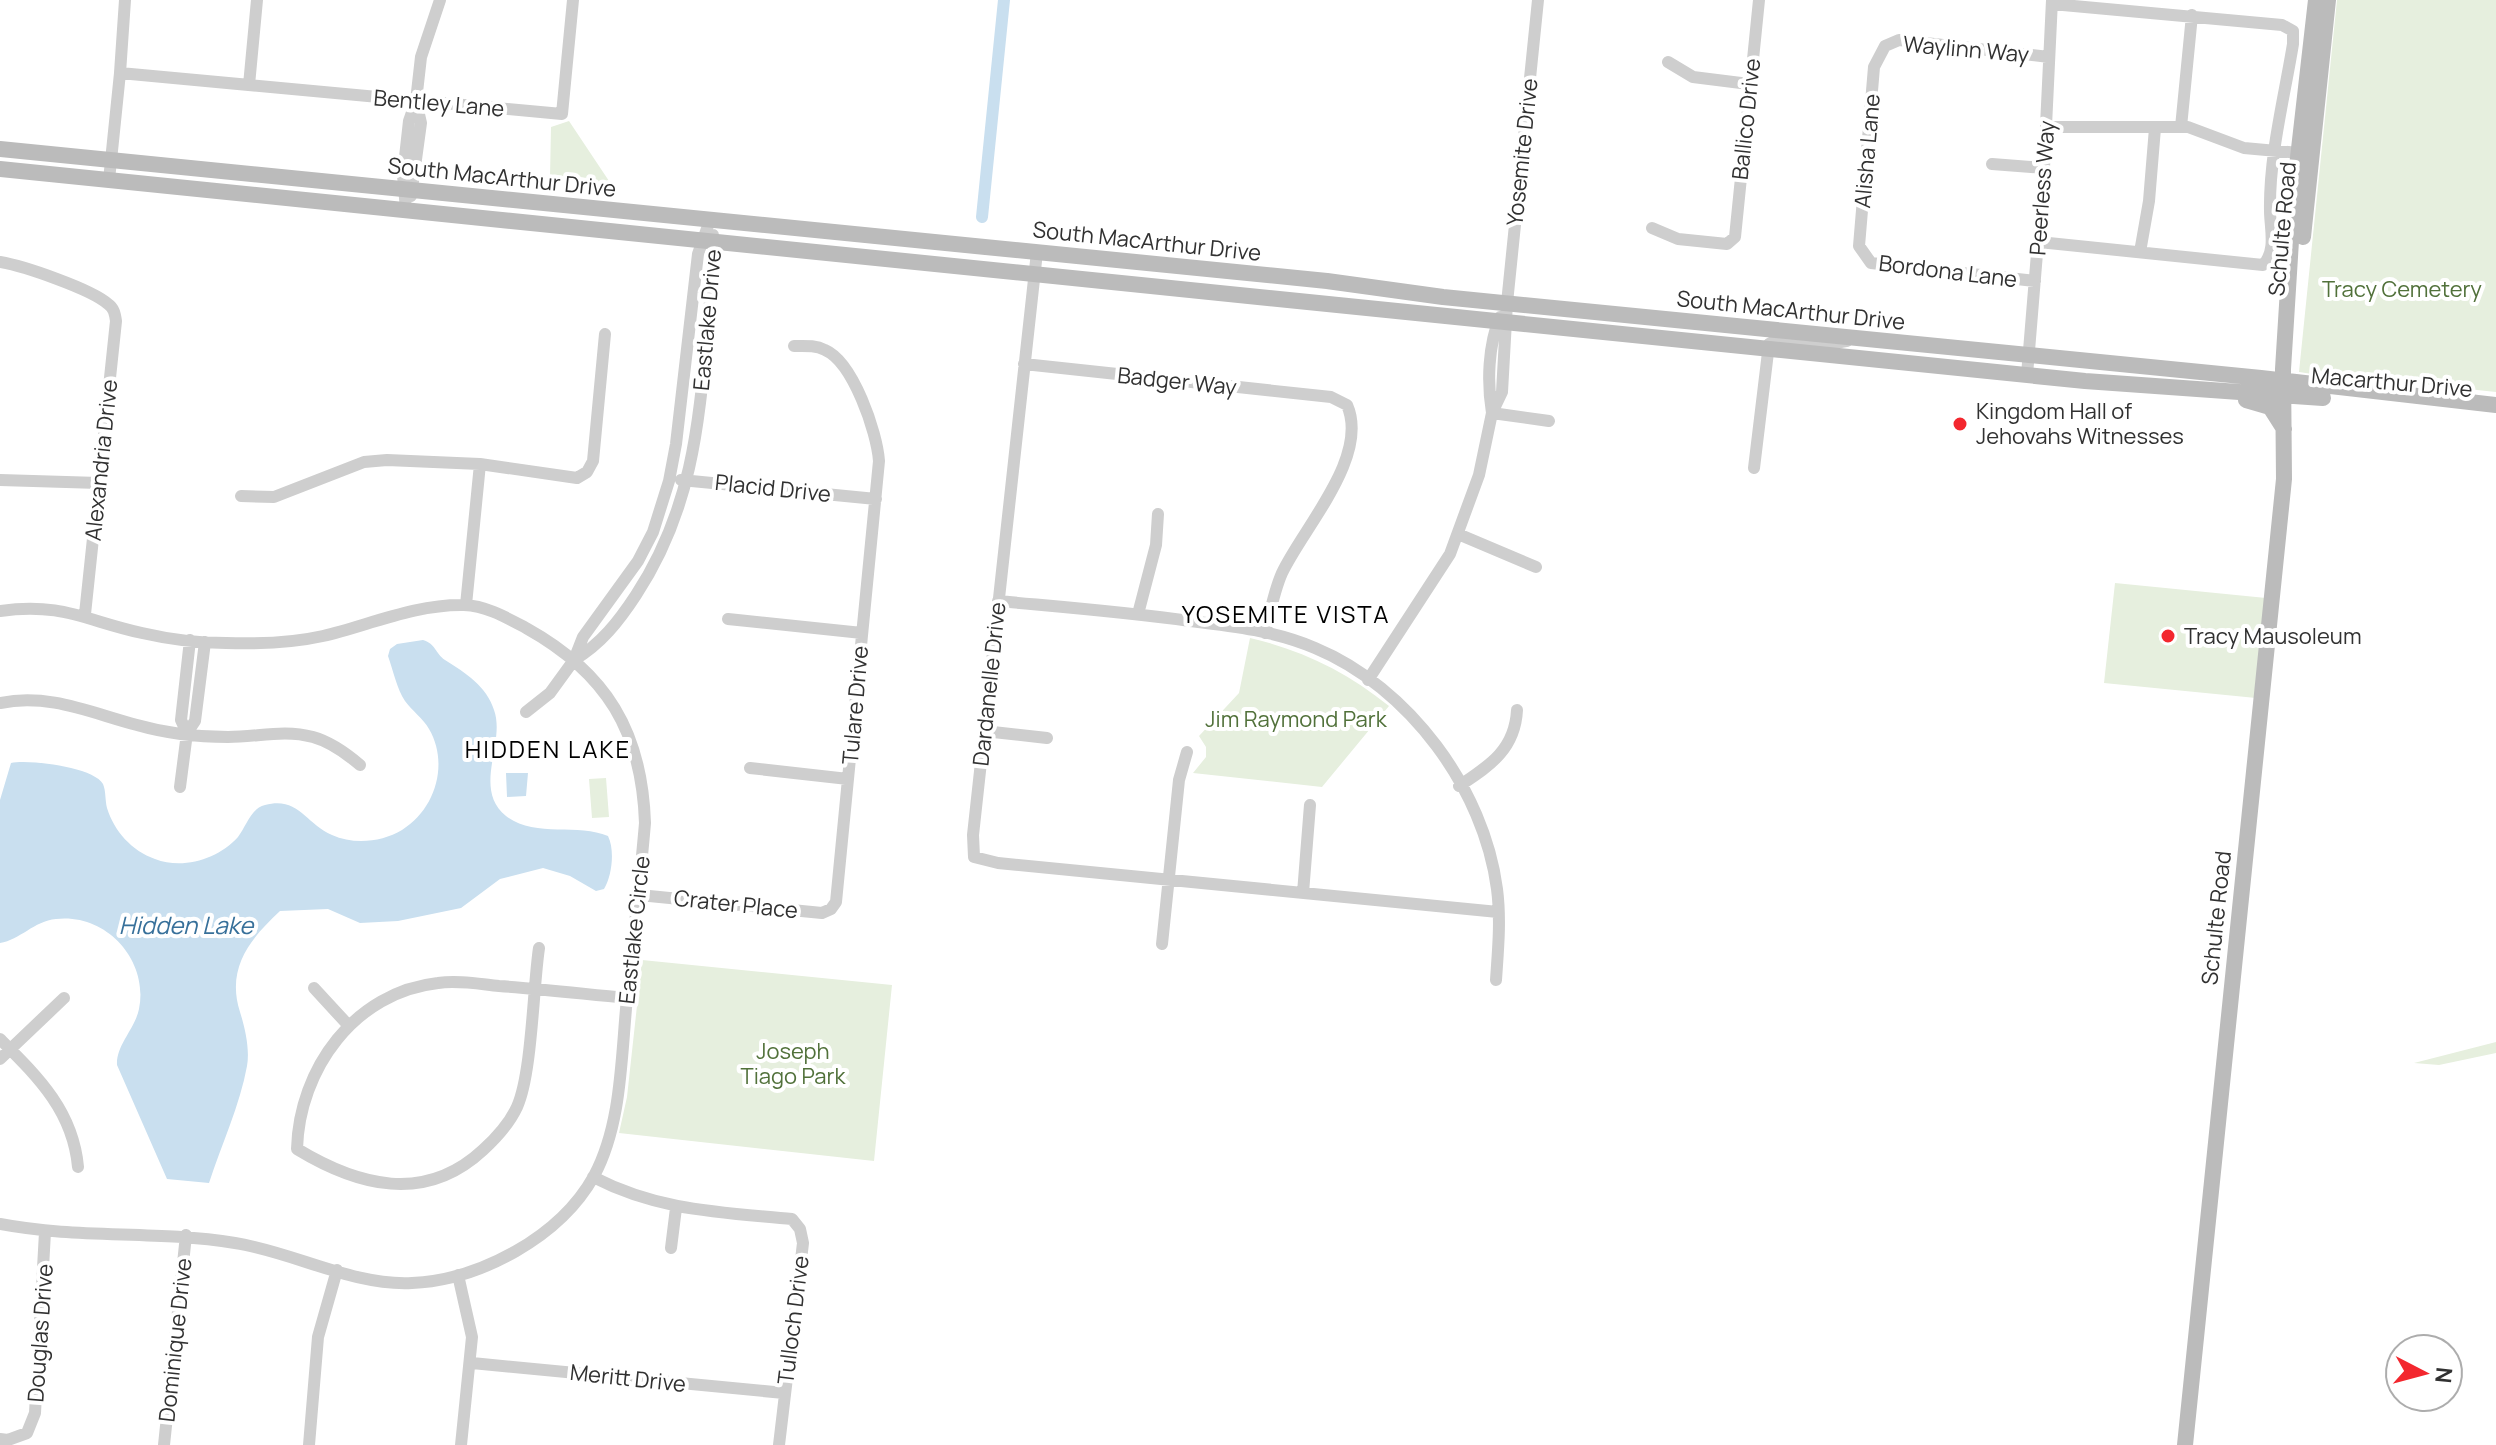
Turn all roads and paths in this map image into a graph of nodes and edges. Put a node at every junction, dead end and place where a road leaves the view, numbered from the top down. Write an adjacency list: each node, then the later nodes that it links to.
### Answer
1 (125, 0): 14 (street)
2 (257, 0): 16 (street)
3 (440, 0): 17 (street)
4 (573, 0): 17 (street, Bentley Lane)
5 (1538, 0): 42 (street, Yosemite Drive)
6 (1759, 0): 15 (street, Ballico Drive)
7 (2316, 0): 23 (main road)
8 (2328, 0): 52 (main road, Schulte Road)
9 (2052, 2): 10 (street); 12 (street, Peerless Way)
10 (2192, 15): 19 (street); 22 (street)
11 (1885, 46): 12 (street, Waylinn Way); 38 (street, Alisha Lane)
12 (2049, 57): 18 (street, Peerless Way)
13 (1668, 62): 15 (street)
14 (120, 73): 16 (street, Bentley Lane); 24 (street)
15 (1749, 84): 33 (street, Ballico Drive)
16 (249, 85): 17 (street, Bentley Lane)
17 (416, 101): 29 (street)
18 (2046, 127): 20 (street); 26 (street, Peerless Way)
19 (2181, 127): 20 (street); 22 (street)
20 (2155, 128): 37 (street)
21 (0, 149): 24 (main road, South MacArthur Drive)
22 (2276, 152): 23 (street); 37 (street)
23 (2299, 153): 30 (main road)
24 (111, 160): 28 (street); 29 (main road, South MacArthur Drive)
25 (1992, 164): 26 (street)
26 (2044, 168): 35 (street, Peerless Way)
27 (0, 169): 28 (main road, South MacArthur Drive)
28 (109, 180): 31 (main road, South MacArthur Drive)
29 (408, 190): 31 (street); 32 (main road, South MacArthur Drive)
30 (2293, 209): 51 (main road); 52 (main road, Schulte Road)
31 (406, 210): 34 (main road, South MacArthur Drive)
32 (710, 220): 34 (street, Eastlake Drive); 36 (main road, South MacArthur Drive)
33 (1652, 228)
34 (708, 240): 40 (main road, South MacArthur Drive); 61 (street, Eastlake Drive); 63 (street, Eastlake Drive)
35 (2039, 242): 37 (street); 41 (street, Peerless Way)
36 (1037, 252): 40 (street, Dardanelle Drive); 42 (main road, South MacArthur Drive)
37 (2140, 252)
38 (1864, 257): 41 (street, Bordona Lane)
39 (0, 262): 64 (street, Alexandria Drive)
40 (1034, 272): 43 (main road, South MacArthur Drive); 49 (street, Dardanelle Drive)
41 (2035, 281): 48 (street, Peerless Way)
42 (1507, 303): 43 (street, Yosemite Drive); 45 (main road, South MacArthur Drive)
43 (1503, 323): 47 (main road, South MacArthur Drive); 55 (street, Yosemite Drive)
44 (605, 334): 59 (street)
45 (1857, 338): 47 (street); 48 (main road, South MacArthur Drive)
46 (794, 346): 66 (street, Tulare Drive)
47 (1767, 349): 50 (main road, South MacArthur Drive); 60 (street)
48 (2029, 355): 50 (street, Peerless Way); 51 (main road, South MacArthur Drive)
49 (1024, 364): 70 (street, Dardanelle Drive); 77 (street, Badger Way)
50 (2027, 375): 53 (main road, South MacArthur Drive)
51 (2238, 375): 52 (main road, South MacArthur Drive)
52 (2286, 386): 53 (main road, South MacArthur Drive); 54 (main road, Macarthur Drive); 56 (main road, Macarthur Drive); 58 (main road, Schulte Road)
53 (2187, 387): 58 (main road)
54 (2496, 405)
55 (1492, 413): 57 (street); 68 (street, Yosemite Drive)
56 (2496, 413)
57 (1549, 421)
58 (2286, 434): 127 (main road, Schulte Road)
59 (480, 464): 65 (street); 71 (street)
60 (1754, 468)
61 (689, 479): 63 (street, Placid Drive); 66 (street, Placid Drive); 80 (street, Eastlake Drive)
62 (0, 480): 64 (street)
63 (669, 481): 80 (street, Eastlake Drive)
64 (99, 483): 73 (street, Alexandria Drive)
65 (241, 496)
66 (876, 499): 76 (street, Tulare Drive)
67 (1158, 514): 74 (street)
68 (1458, 534): 69 (street); 81 (street, Yosemite Drive)
69 (1536, 567)
70 (998, 601): 74 (street); 85 (street, Dardanelle Drive)
71 (466, 605): 79 (street, Eastlake Circle); 80 (street, Eastlake Circle)
72 (0, 611): 73 (street, Eastlake Circle)
73 (85, 614): 78 (street, Eastlake Circle)
74 (1138, 614): 77 (street)
75 (728, 619): 76 (street)
76 (862, 633): 91 (street, Tulare Drive)
77 (1265, 633): 81 (street)
78 (190, 640): 79 (street, Eastlake Circle); 86 (street)
79 (205, 642): 86 (street)
80 (574, 660): 84 (street, Eastlake Drive); 97 (street, Eastlake Circle)
81 (1368, 680): 92 (street)
82 (0, 703): 86 (street)
83 (1517, 710): 92 (street)
84 (526, 712)
85 (984, 731): 87 (street); 95 (street, Dardanelle Drive)
86 (187, 733): 89 (street); 93 (street)
87 (1047, 738)
88 (1187, 752): 95 (street)
89 (360, 765)
90 (750, 768): 91 (street)
91 (848, 779): 98 (street, Tulare Drive)
92 (1459, 786): 99 (street)
93 (180, 787)
94 (1310, 805): 96 (street)
95 (1169, 880): 96 (street); 100 (street)
96 (1303, 893): 99 (street)
97 (639, 895): 98 (street, Crater Place); 106 (street, Eastlake Circle)
98 (831, 909)
99 (1498, 912): 102 (street)
100 (1162, 944)
101 (539, 948): 104 (street)
102 (1496, 980)
103 (314, 988): 107 (street)
104 (533, 989): 106 (street); 107 (street); 107 (street)
105 (64, 998): 109 (street)
106 (627, 998): 112 (street, Eastlake Circle)
107 (349, 1026)
108 (0, 1039): 109 (street)
109 (10, 1049): 110 (street); 111 (street)
110 (0, 1059)
111 (78, 1167)
112 (593, 1177): 113 (street, Tulloch Drive); 119 (street, Eastlake Circle)
113 (676, 1208): 117 (street); 121 (street, Tulloch Drive)
114 (0, 1224): 115 (street, Eastlake Circle)
115 (45, 1232): 116 (street, Eastlake Circle); 122 (street, Douglas Drive)
116 (186, 1235): 118 (street, Eastlake Circle); 123 (street, Dominique Drive)
117 (671, 1248)
118 (337, 1270): 119 (street, Eastlake Circle); 124 (street)
119 (458, 1275): 120 (street)
120 (472, 1363): 121 (street, Meritt Drive); 125 (street)
121 (784, 1393): 126 (street, Tulloch Drive)
122 (0, 1439)
123 (164, 1445)
124 (309, 1445)
125 (461, 1445)
126 (779, 1445)
127 (2185, 1445)

